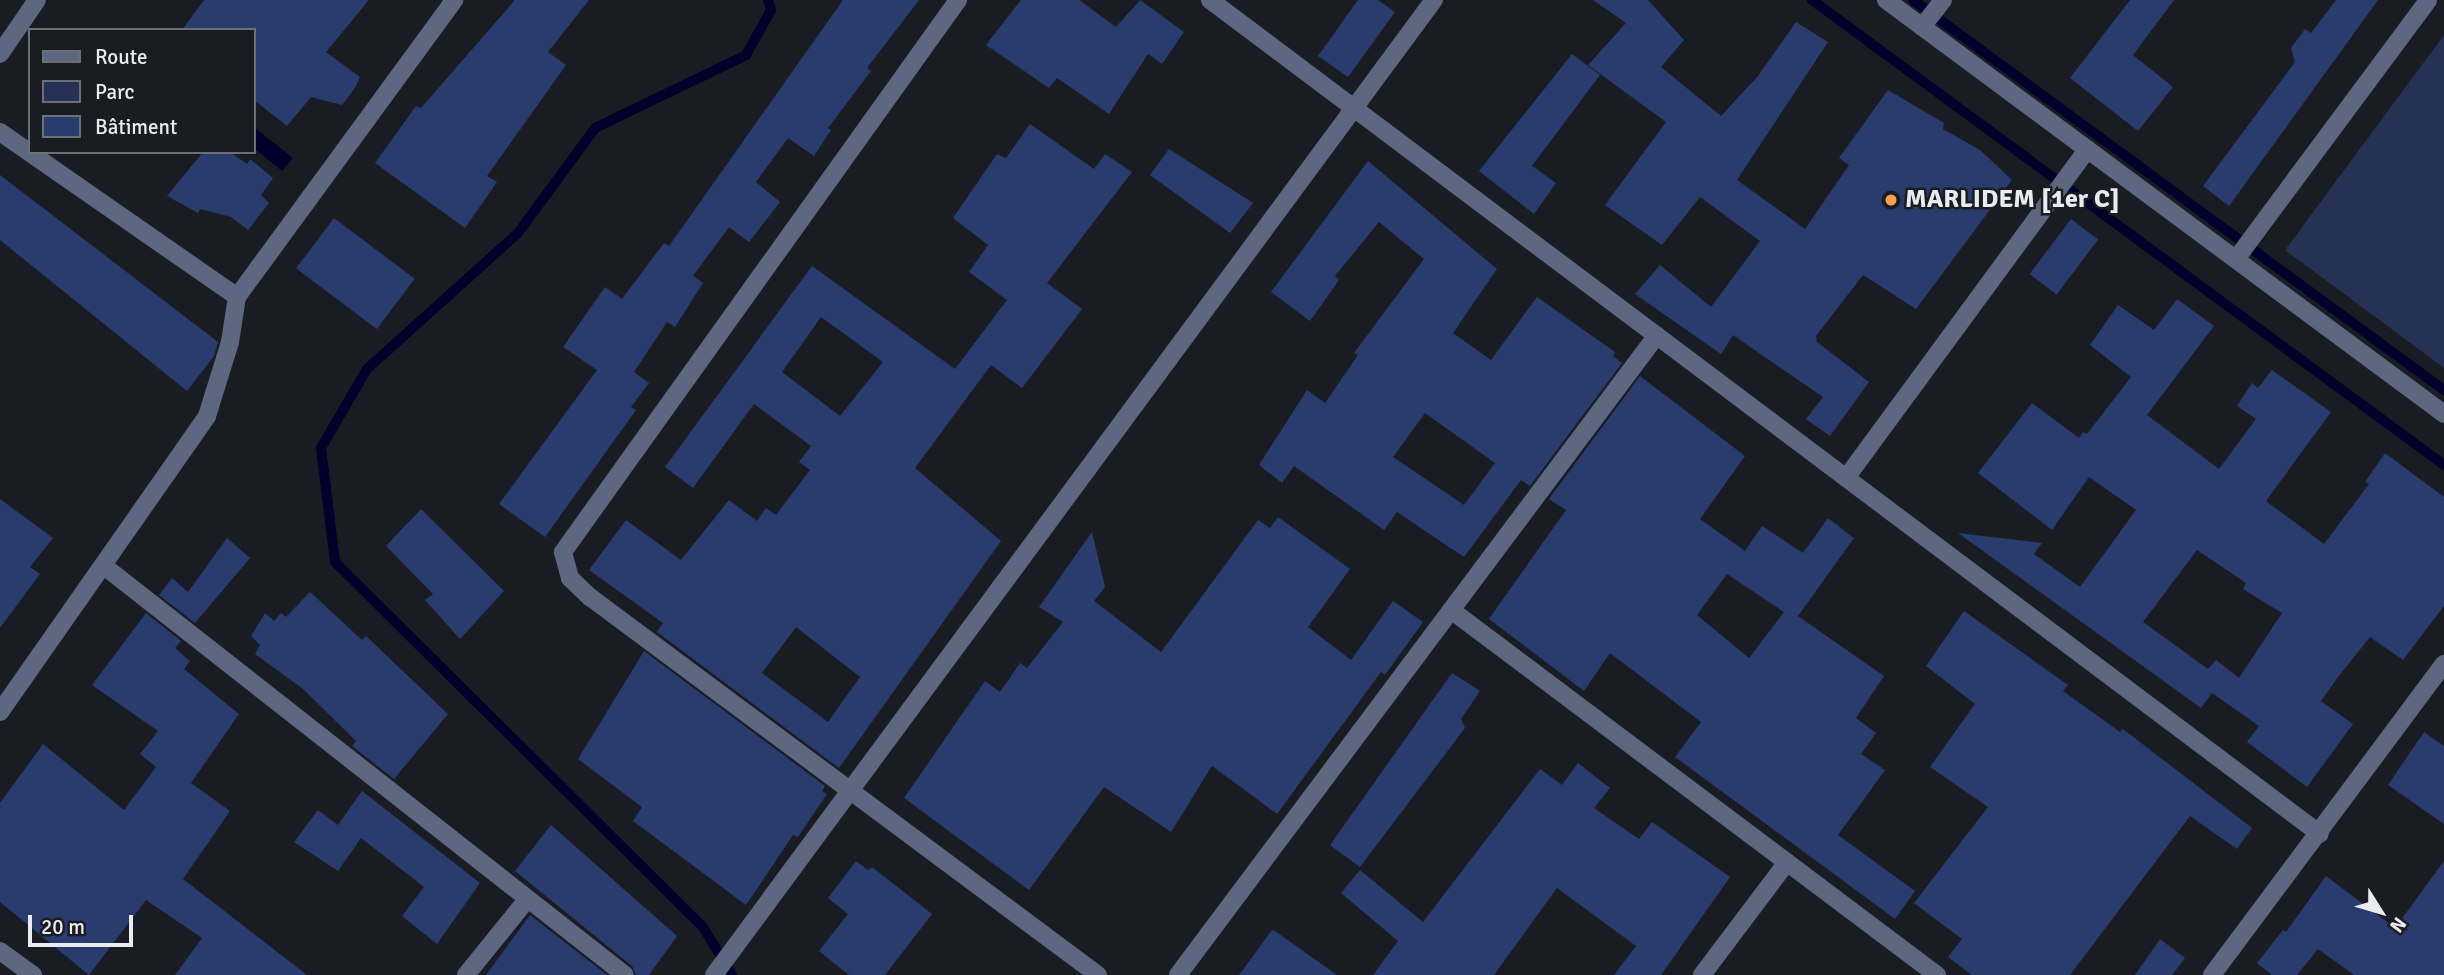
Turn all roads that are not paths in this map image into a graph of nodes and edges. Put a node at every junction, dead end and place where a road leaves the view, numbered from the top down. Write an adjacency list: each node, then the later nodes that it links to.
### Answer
1 (37, 0): 10 (street)
2 (454, 0): 17 (street)
3 (958, 0): 25 (street)
4 (1210, 0): 11 (street)
5 (1434, 0): 11 (street)
6 (1886, 0): 9 (street)
7 (1943, 0): 9 (street)
8 (2428, 0): 16 (street)
9 (1922, 27): 13 (street)
10 (0, 54)
11 (1354, 108): 18 (street); 25 (street)
12 (0, 132): 14 (street)
13 (2088, 149): 16 (street); 20 (street)
14 (28, 152)
15 (31, 154): 17 (street)
16 (2236, 259): 19 (street)
17 (237, 298): 21 (street)
18 (1657, 335): 20 (street); 22 (street)
19 (2444, 414)
20 (1846, 478): 26 (street)
21 (104, 566): 24 (street); 28 (street)
22 (1451, 610): 27 (street); 35 (street)
23 (2444, 664): 26 (street)
24 (0, 712)
25 (847, 792): 33 (street); 34 (street)
26 (2320, 834): 38 (street)
27 (1787, 862): 36 (street); 37 (street)
28 (526, 901): 31 (street); 32 (street)
29 (0, 951): 30 (street)
30 (33, 975)
31 (466, 975)
32 (625, 975)
33 (714, 975)
34 (1098, 975)
35 (1178, 975)
36 (1702, 975)
37 (1937, 975)
38 (2213, 975)

